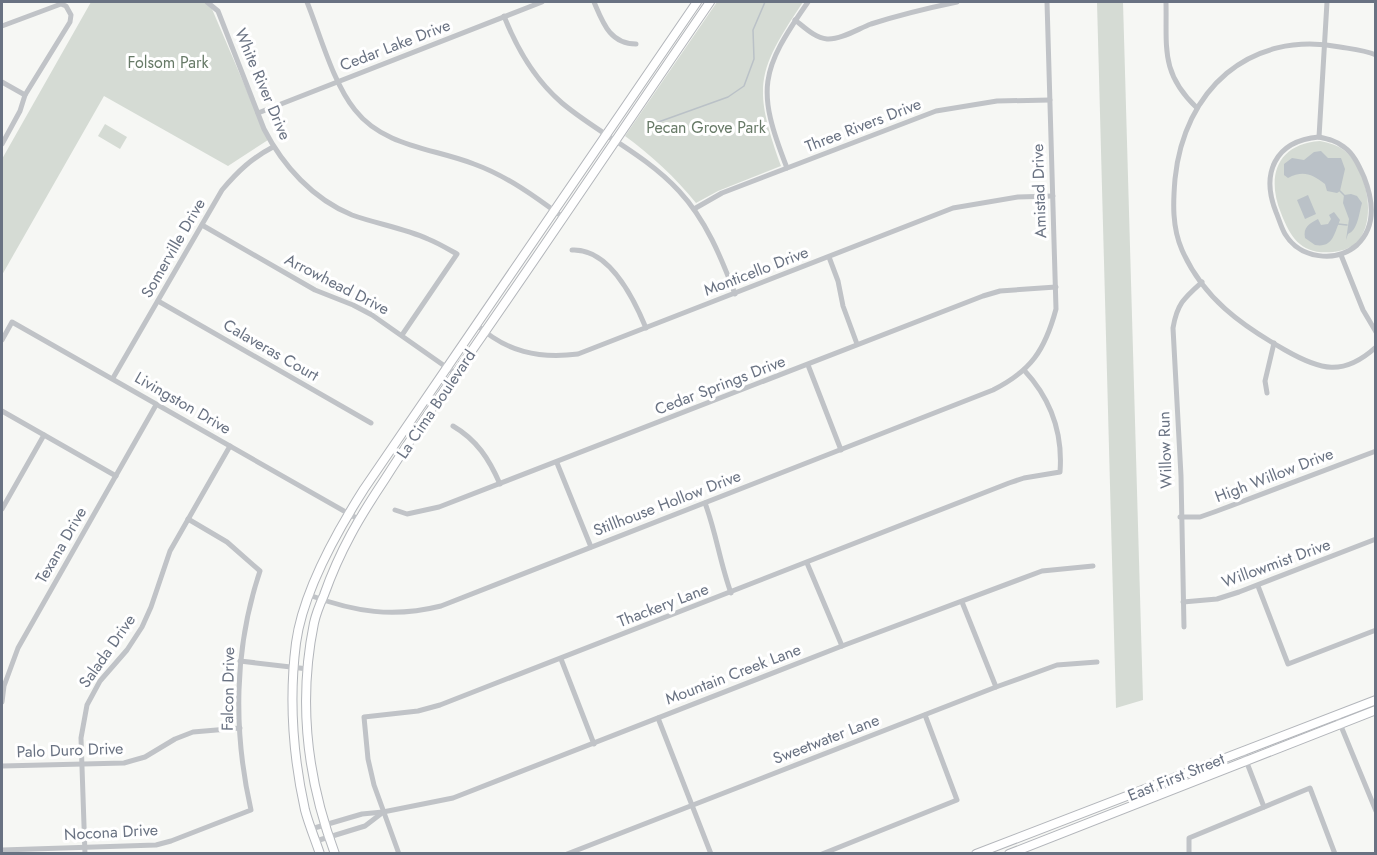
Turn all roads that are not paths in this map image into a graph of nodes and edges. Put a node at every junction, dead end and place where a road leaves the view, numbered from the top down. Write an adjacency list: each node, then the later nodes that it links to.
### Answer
1 (207, 2): 23 (street, White River Drive)
2 (309, 2): 18 (street)
3 (542, 2): 12 (street, Cedar Lake Drive)
4 (594, 2): 15 (street)
5 (697, 2): 24 (street, La Cima Boulevard)
6 (710, 2): 26 (street, La Cima Boulevard)
7 (808, 2): 13 (street)
8 (957, 2): 13 (street)
9 (1047, 2): 21 (street, Amistad Drive)
10 (1166, 2): 22 (street)
11 (1327, 2): 16 (street)
12 (504, 16): 18 (street, Cedar Lake Drive); 24 (street)
13 (795, 20): 29 (street)
14 (2, 26): 20 (street)
15 (636, 44)
16 (1323, 44): 17 (street); 22 (street); 25 (street)
17 (1376, 55)
18 (338, 81): 23 (street, Cedar Lake Drive); 32 (street)
19 (2, 82): 20 (street)
20 (25, 96): 27 (street)
21 (1050, 100): 29 (street, Three Rivers Drive); 30 (street, Amistad Drive)
22 (1197, 108): 38 (street)
23 (258, 113): 28 (street, White River Drive)
24 (606, 134): 26 (street); 32 (street, La Cima Boulevard)
25 (1319, 137): 36 (street); 36 (street)
26 (616, 140): 31 (street); 33 (street, La Cima Boulevard)
27 (2, 144)
28 (273, 147): 34 (street, Somerville Drive); 46 (street, White River Drive)
29 (787, 168): 31 (street, Three Rivers Drive)
30 (1053, 196): 37 (street, Monticello Drive); 39 (street, Amistad Drive)
31 (694, 208): 40 (street)
32 (554, 211): 33 (street); 42 (street, La Cima Boulevard)
33 (564, 218): 44 (street, La Cima Boulevard)
34 (202, 225): 41 (street, Somerville Drive); 46 (street, Arrowhead Drive)
35 (572, 250): 43 (street)
36 (1341, 255): 45 (street)
37 (829, 257): 40 (street, Monticello Drive); 49 (street)
38 (1202, 282): 48 (street); 72 (street, Willow Run)
39 (1056, 287): 49 (street, Cedar Springs Drive); 53 (street, Amistad Drive)
40 (735, 294): 43 (street, Monticello Drive)
41 (158, 301): 55 (street, Somerville Drive); 59 (street, Calaveras Court)
42 (476, 324): 44 (street, Monticello Drive); 52 (street, La Cima Boulevard)
43 (646, 328): 44 (street, Monticello Drive)
44 (485, 332): 54 (street, La Cima Boulevard)
45 (1376, 332)
46 (402, 335): 52 (street, Arrowhead Drive)
47 (2, 340): 55 (street, Livingston Drive)
48 (1274, 343): 50 (street); 56 (street)
49 (857, 344): 51 (street, Cedar Springs Drive)
50 (1376, 347)
51 (808, 365): 63 (street); 65 (street, Cedar Springs Drive)
52 (447, 367): 54 (street, Arrowhead Drive); 71 (street, La Cima Boulevard)
53 (1024, 370): 63 (street, Stillhouse Hollow Drive); 77 (street, Thackery Lane)
54 (456, 374): 74 (street, La Cima Boulevard)
55 (113, 378): 57 (street, Livingston Drive)
56 (1267, 393)
57 (156, 405): 62 (street, Livingston Drive); 66 (street, Texana Drive)
58 (2, 411): 61 (street)
59 (371, 423)
60 (453, 426): 67 (street)
61 (44, 435): 66 (street); 69 (street)
62 (230, 446): 71 (street, Livingston Drive); 73 (street, Salada Drive)
63 (841, 450): 68 (street, Stillhouse Hollow Drive)
64 (1376, 451): 72 (street, High Willow Drive)
65 (557, 463): 67 (street, Cedar Springs Drive); 76 (street)
66 (116, 476): 93 (street, Texana Drive)
67 (500, 484): 70 (street, Cedar Springs Drive)
68 (705, 503): 76 (street, Stillhouse Hollow Drive); 80 (street)
69 (2, 509)
70 (395, 510)
71 (348, 514): 74 (street, Livingston Drive); 81 (street, La Cima Boulevard)
72 (1180, 518): 84 (street, Willow Run)
73 (188, 519): 89 (street, Falcon Drive); 106 (street, Salada Drive)
74 (358, 519): 82 (street, La Cima Boulevard)
75 (1376, 539): 79 (street, Willowmist Drive)
76 (591, 547): 82 (street, Stillhouse Hollow Drive)
77 (807, 563): 80 (street, Thackery Lane); 87 (street)
78 (1093, 566): 83 (street, Mountain Creek Lane)
79 (1258, 586): 84 (street, Willowmist Drive); 86 (street)
80 (731, 593): 88 (street, Thackery Lane)
81 (309, 595): 82 (street, Stillhouse Hollow Drive); 91 (street, La Cima Boulevard)
82 (322, 600): 92 (street, La Cima Boulevard)
83 (962, 602): 87 (street, Mountain Creek Lane); 94 (street)
84 (1183, 602): 85 (street, Willow Run)
85 (1184, 627)
86 (1376, 630)
87 (842, 646): 100 (street, Mountain Creek Lane)
88 (561, 659): 103 (street); 114 (street, Thackery Lane)
89 (240, 661): 91 (street); 102 (street, Falcon Drive)
90 (1097, 662): 94 (street, Sweetwater Lane)
91 (295, 667): 92 (street); 119 (street, La Cima Boulevard)
92 (308, 669): 117 (street, La Cima Boulevard)
93 (3, 686): 96 (street, Texana Drive)
94 (996, 687): 99 (street, Sweetwater Lane)
95 (1376, 700): 98 (street, East First Street)
96 (2, 702)
97 (1376, 710): 101 (street, East First Street)
98 (1336, 714): 101 (street); 104 (street, East First Street)
99 (925, 715): 110 (street, Sweetwater Lane); 130 (street)
100 (658, 718): 103 (street, Mountain Creek Lane); 110 (street)
101 (1340, 724): 105 (street, East First Street); 112 (street)
102 (240, 728): 106 (street, Palo Duro Drive); 113 (street, Falcon Drive)
103 (594, 744): 114 (street, Mountain Creek Lane)
104 (1242, 750): 105 (street); 108 (street, East First Street)
105 (1246, 760): 109 (street, East First Street); 111 (street)
106 (82, 764): 107 (street, Palo Duro Drive); 124 (street, Salada Drive)
107 (2, 766)
108 (1155, 784): 109 (street); 115 (street, East First Street)
109 (1159, 793): 116 (street, East First Street)
110 (693, 805): 128 (street, Sweetwater Lane); 129 (street)
111 (1264, 807): 133 (street); 134 (street)
112 (1375, 809)
113 (251, 810): 124 (street, Nocona Drive)
114 (383, 812): 117 (street, Mountain Creek Lane); 120 (street, Mountain Creek Lane); 127 (street)
115 (1083, 813): 116 (street); 118 (street, East First Street)
116 (1087, 822): 121 (street, East First Street)
117 (324, 825): 119 (street, Mountain Creek Lane); 120 (street, La Cima Boulevard)
118 (1045, 828): 121 (street); 131 (street, East First Street)
119 (311, 829): 122 (street, La Cima Boulevard)
120 (329, 837): 122 (street, Mountain Creek Lane); 126 (street, La Cima Boulevard)
121 (1049, 838): 132 (street, East First Street)
122 (316, 841): 125 (street, La Cima Boulevard)
123 (2, 850): 124 (street, Nocona Drive)
124 (85, 851)
125 (320, 854)
126 (335, 854)
127 (399, 854)
128 (567, 854)
129 (711, 854)
130 (822, 854)
131 (976, 854)
132 (1009, 854)
133 (1189, 854)
134 (1335, 854)

